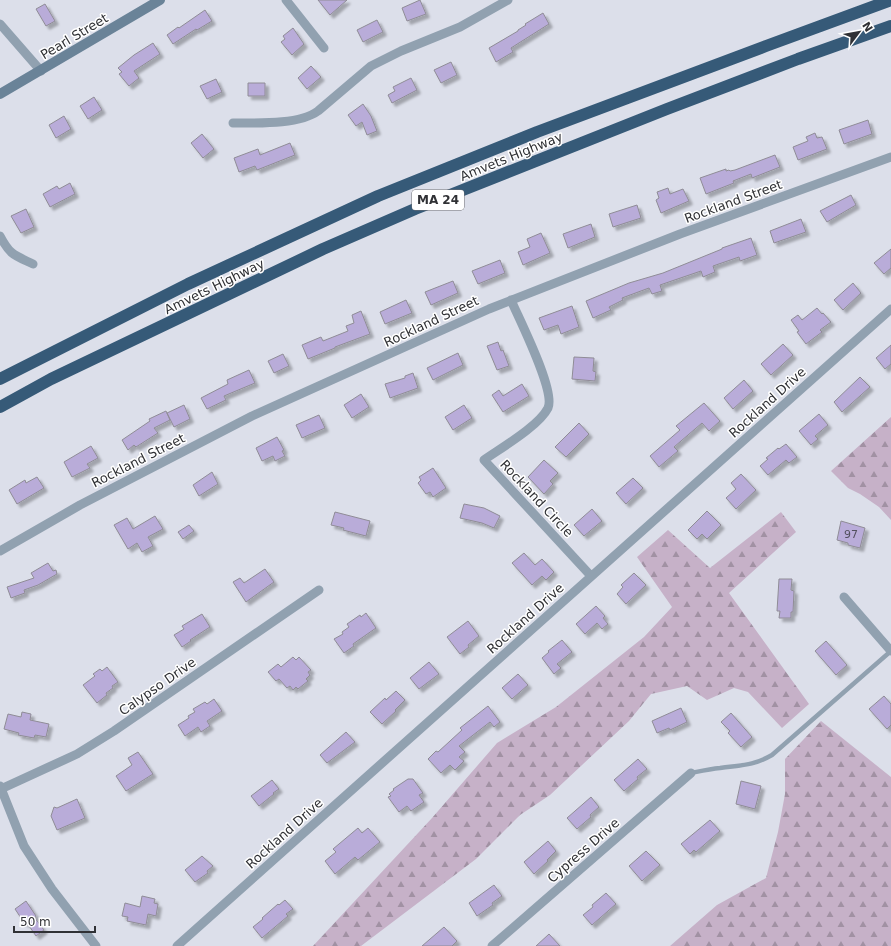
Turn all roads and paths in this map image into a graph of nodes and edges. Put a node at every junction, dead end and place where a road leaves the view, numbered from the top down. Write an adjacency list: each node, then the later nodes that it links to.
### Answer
1 (160, 0): 8 (street, Pearl Street)
2 (286, 0): 7 (street)
3 (508, 0): 10 (street)
4 (891, 0): 16 (highway, Amvets Highway / MA 24)
5 (0, 24): 8 (street)
6 (891, 26): 17 (highway, Amvets Highway / MA 24)
7 (324, 48)
8 (41, 71): 9 (street, Pearl Street)
9 (0, 94)
10 (232, 123)
11 (891, 157): 14 (street, Rockland Street)
12 (0, 236): 13 (street)
13 (33, 264)
14 (511, 300): 18 (street, Rockland Street); 19 (street, Rockland Circle)
15 (891, 309): 19 (street, Rockland Drive)
16 (0, 379)
17 (0, 407)
18 (0, 551)
19 (591, 576): 26 (street, Rockland Drive)
20 (319, 590): 24 (street, Calypso Drive)
21 (844, 597): 22 (street)
22 (891, 651): 23 (lane)
23 (691, 773): 27 (street, Cypress Drive)
24 (1, 787): 25 (street)
25 (96, 946)
26 (177, 946)
27 (492, 946)

